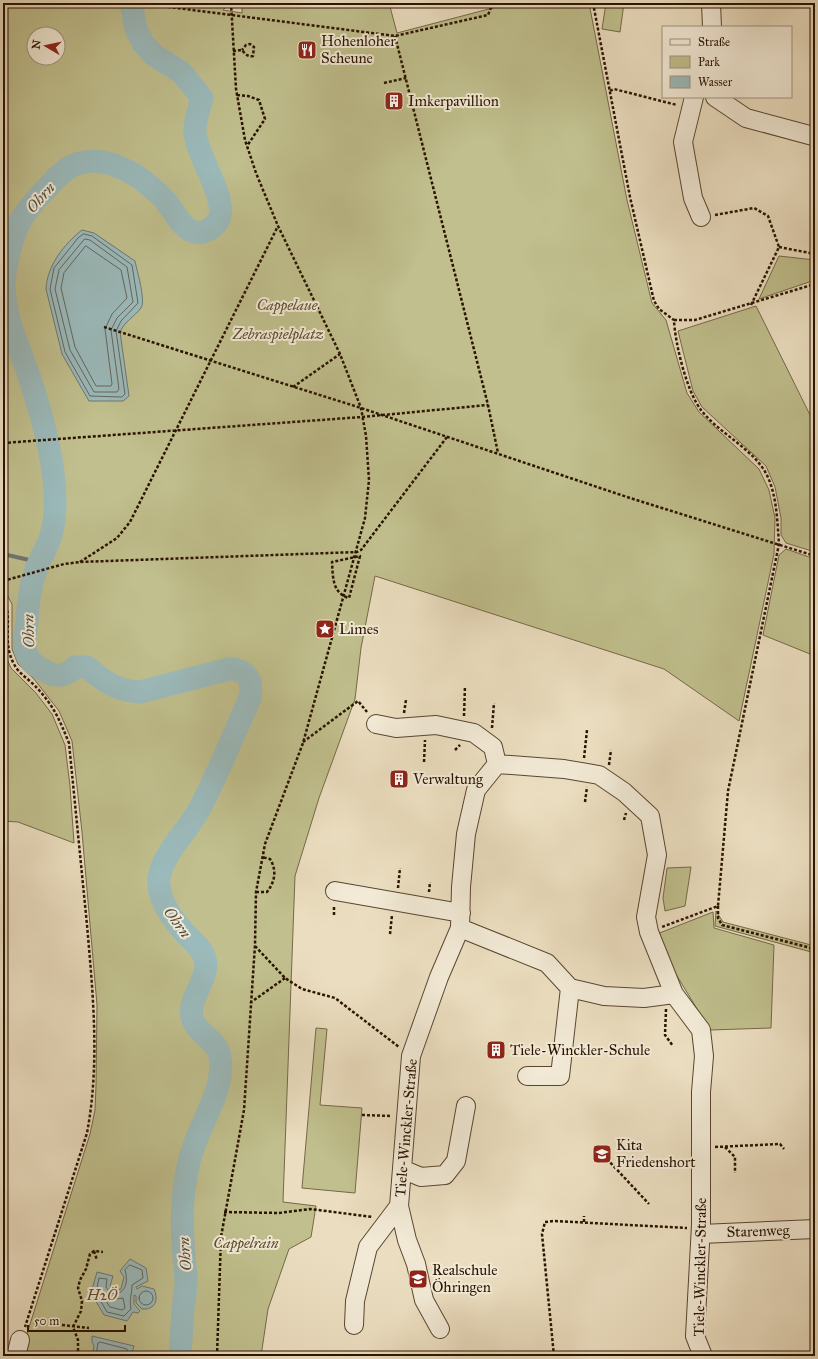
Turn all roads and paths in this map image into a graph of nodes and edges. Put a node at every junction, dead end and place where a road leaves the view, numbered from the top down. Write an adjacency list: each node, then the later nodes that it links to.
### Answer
1 (139, 3): 6 (path)
2 (231, 3): 6 (path)
3 (494, 3): 8 (path)
4 (593, 3): 13 (path)
5 (711, 3): 7 (street)
6 (231, 15): 8 (path); 10 (path)
7 (712, 26)
8 (395, 36): 11 (path)
9 (242, 50): 9 (path); 10 (path)
10 (233, 51): 14 (path)
11 (406, 78): 12 (path); 32 (path)
12 (384, 83)
13 (610, 91): 15 (path); 27 (path)
14 (237, 96): 20 (path); 20 (path)
15 (662, 98)
16 (663, 98): 18 (path)
17 (716, 98): 19 (street)
18 (693, 103): 21 (street)
19 (814, 134)
20 (247, 146): 22 (path)
21 (701, 217): 23 (path)
22 (278, 226): 29 (path); 30 (path)
23 (779, 247): 24 (path); 26 (path)
24 (815, 254)
25 (815, 284): 26 (path)
26 (751, 305): 27 (path)
27 (674, 320): 40 (path)
28 (104, 327): 30 (path)
29 (340, 354): 31 (path); 33 (path)
30 (211, 361): 31 (path); 36 (path)
31 (293, 387): 33 (path)
32 (488, 405): 34 (path); 39 (path)
33 (360, 408): 34 (path); 35 (path)
34 (380, 415): 35 (path); 37 (path)
35 (362, 417): 36 (path); 41 (path)
36 (177, 429): 38 (path); 44 (path)
37 (447, 437): 39 (path); 41 (path)
38 (3, 443)
39 (498, 453): 40 (path)
40 (779, 544): 42 (path); 64 (path)
41 (357, 552): 43 (path); 44 (path)
42 (815, 556)
43 (355, 557): 47 (path); 47 (path); 47 (path)
44 (80, 562): 45 (path)
45 (3, 581)
46 (3, 596): 101 (path)
47 (344, 596): 54 (path)
48 (465, 686): 52 (path)
49 (494, 703): 55 (path)
50 (376, 724): 51 (street); 54 (path)
51 (426, 726): 52 (street); 56 (path)
52 (462, 730): 55 (street)
53 (587, 730): 58 (path)
54 (302, 742): 59 (path)
55 (490, 745): 57 (street)
56 (424, 762)
57 (497, 764): 58 (street, Tiele-Winckler-Straße); 65 (street, Tiele-Winckler-Straße)
58 (583, 772): 66 (street, Tiele-Winckler-Straße)
59 (262, 857): 62 (path); 62 (path)
60 (400, 868): 63 (path)
61 (335, 891): 63 (street)
62 (256, 892): 67 (path)
63 (397, 901): 65 (street)
64 (718, 906): 66 (path); 68 (path)
65 (460, 921): 70 (street); 74 (street, Tiele-Winckler-Straße)
66 (649, 932): 71 (street, Tiele-Winckler-Straße)
67 (255, 945): 69 (path); 72 (path)
68 (815, 949)
69 (286, 978): 72 (path); 74 (path)
70 (570, 988): 71 (street); 75 (street)
71 (670, 994): 73 (path); 80 (street, Tiele-Winckler-Straße)
72 (250, 1003): 87 (path)
73 (673, 1046)
74 (411, 1056): 78 (street, Tiele-Winckler-Straße)
75 (527, 1076)
76 (466, 1106): 83 (street)
77 (362, 1115): 78 (path)
78 (407, 1117): 83 (street, Tiele-Winckler-Straße)
79 (725, 1146): 80 (path); 82 (path); 84 (path)
80 (701, 1147): 91 (street, Tiele-Winckler-Straße)
81 (608, 1149): 85 (path)
82 (784, 1149)
83 (402, 1168): 86 (street, Tiele-Winckler-Straße)
84 (735, 1172)
85 (649, 1204)
86 (399, 1206): 97 (street); 100 (street, Tiele-Winckler-Straße)
87 (224, 1212): 89 (path); 103 (path)
88 (584, 1216): 90 (path)
89 (380, 1218)
90 (584, 1222): 91 (path); 104 (path)
91 (701, 1229): 92 (street, Starenweg); 105 (street, Tiele-Winckler-Straße)
92 (815, 1229)
93 (94, 1251): 94 (path); 95 (path); 98 (path)
94 (103, 1252)
95 (97, 1260)
96 (62, 1325): 98 (path)
97 (354, 1325)
98 (73, 1327): 99 (path); 102 (path)
99 (89, 1328)
100 (440, 1329)
101 (18, 1348)
102 (78, 1356)
103 (217, 1356)
104 (554, 1356)
105 (703, 1356)

